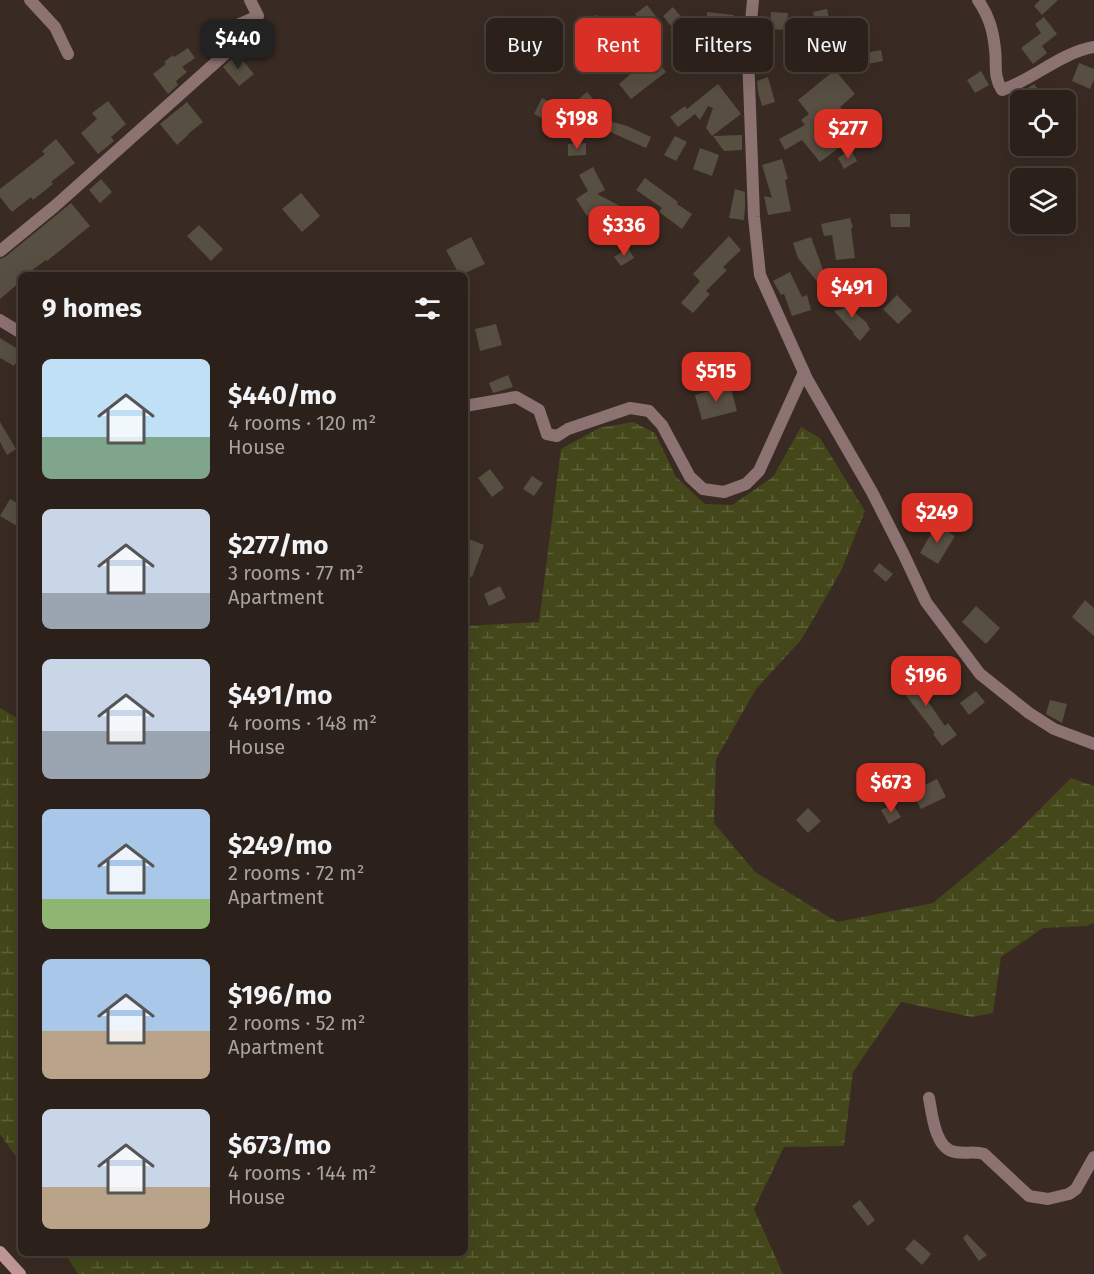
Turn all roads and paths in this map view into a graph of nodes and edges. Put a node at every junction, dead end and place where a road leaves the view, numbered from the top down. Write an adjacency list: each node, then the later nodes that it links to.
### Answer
1 (30, 0): 6 (street)
2 (250, 0): 7 (street)
3 (753, 0): 10 (street)
4 (978, 0): 5 (street)
5 (1094, 47)
6 (68, 54)
7 (0, 251)
8 (0, 320): 9 (street)
9 (18, 331)
10 (804, 372): 11 (street); 12 (street)
11 (468, 405)
12 (1094, 744)
13 (929, 1098): 14 (street)
14 (1094, 1156)
15 (0, 1252): 16 (main road)
16 (20, 1274)

